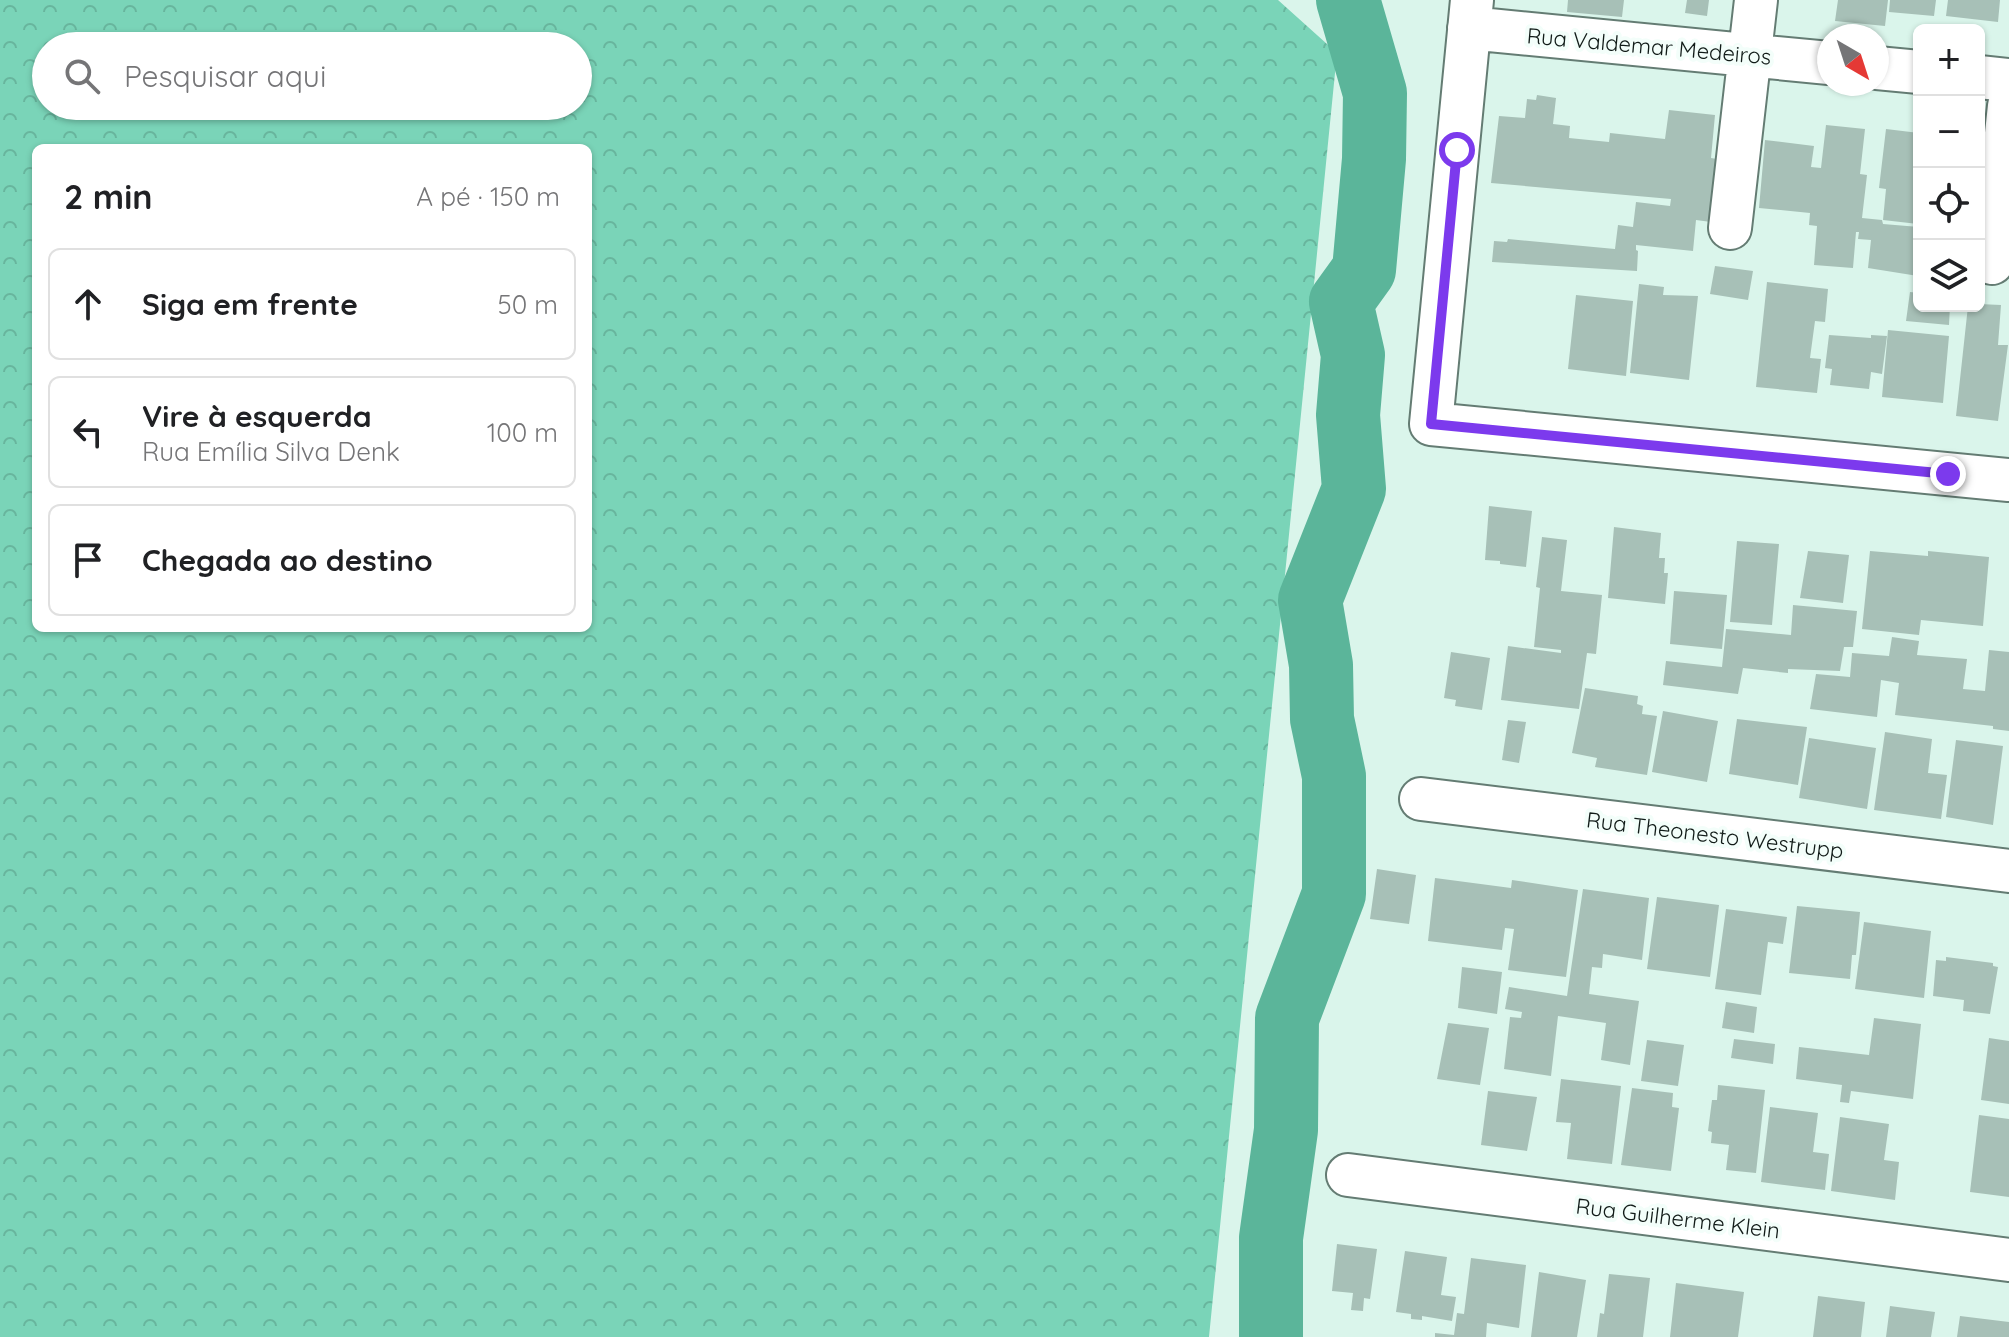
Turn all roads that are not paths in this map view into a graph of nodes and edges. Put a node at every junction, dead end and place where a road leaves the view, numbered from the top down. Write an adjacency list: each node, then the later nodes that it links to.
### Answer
1 (1756, 0): 3 (street)
2 (1470, 14): 3 (street, Rua Valdemar Medeiros); 12 (street)
3 (1749, 55): 4 (street, Rua Valdemar Medeiros); 10 (street)
4 (1817, 62)
5 (1889, 69): 6 (street)
6 (1913, 71)
7 (1985, 78): 8 (street)
8 (2009, 80)
9 (2009, 106): 11 (street)
10 (1730, 228)
11 (1992, 263)
12 (2009, 480)
13 (1421, 799): 14 (street, Rua Theonesto Westrupp)
14 (2009, 871)
15 (1348, 1175): 16 (street, Rua Guilherme Klein)
16 (2009, 1260)

